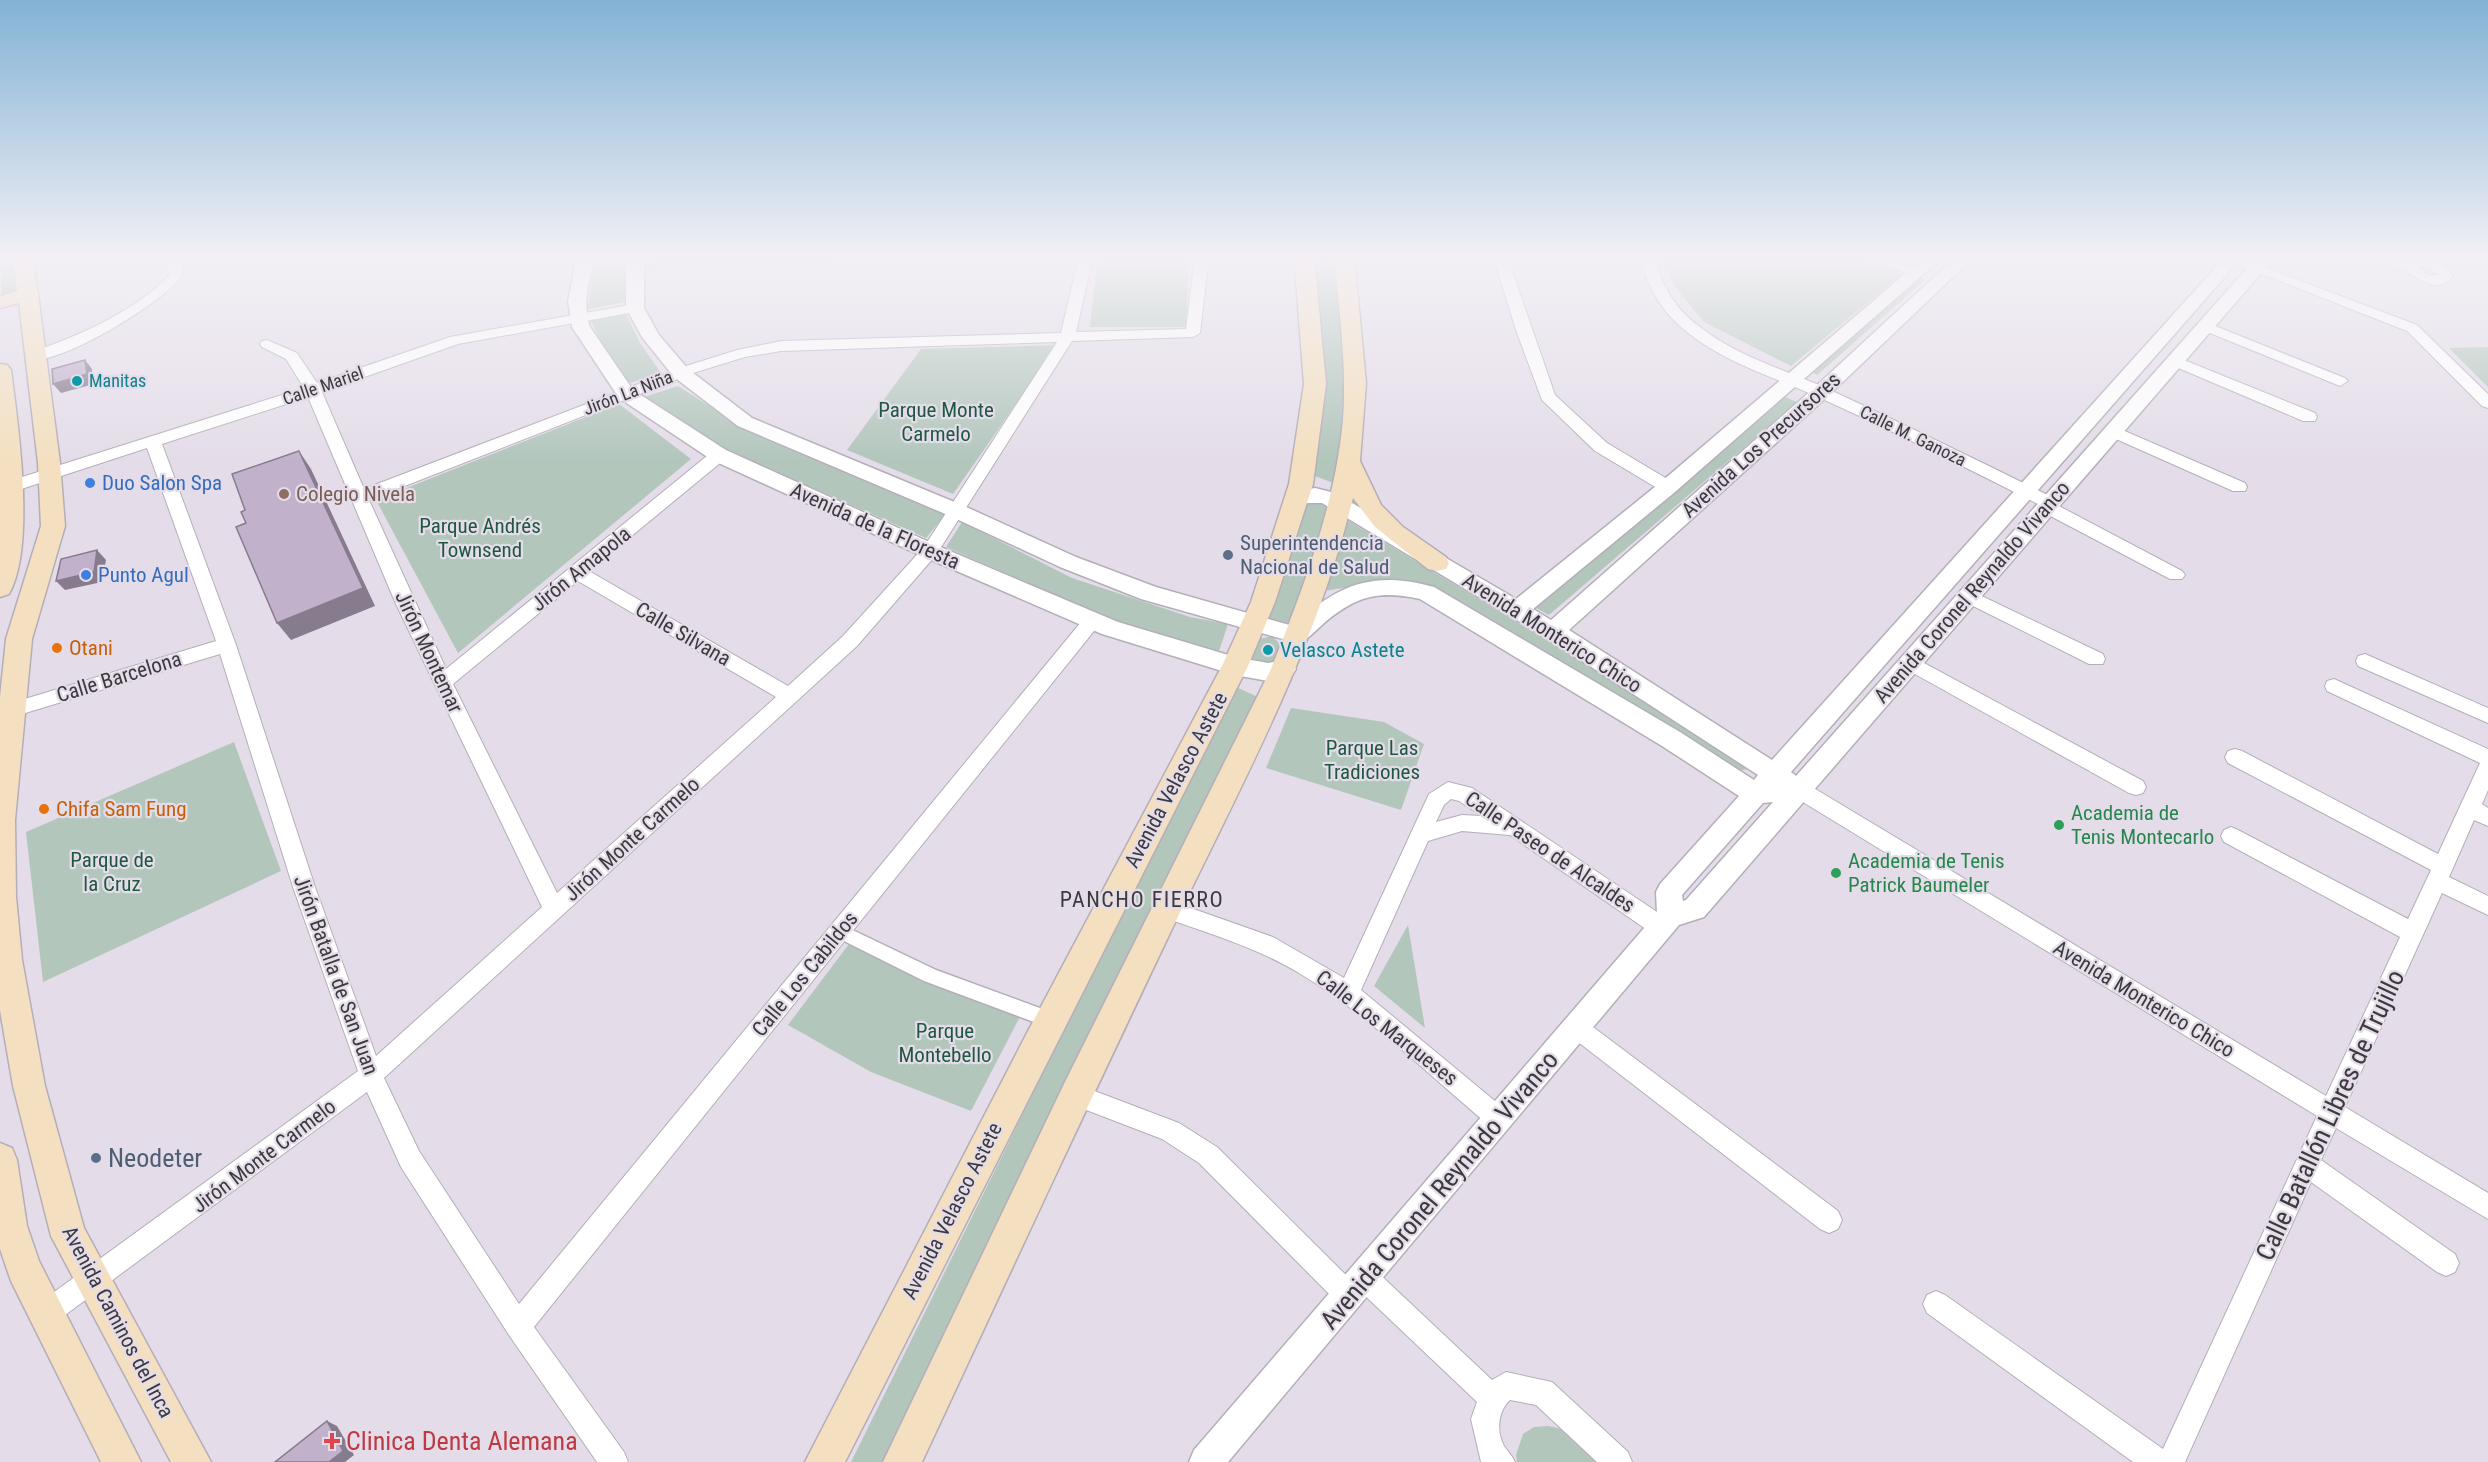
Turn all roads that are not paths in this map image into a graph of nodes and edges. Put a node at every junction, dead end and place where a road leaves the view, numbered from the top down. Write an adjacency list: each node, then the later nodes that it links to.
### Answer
1 (31, 324): 19 (main road, Avenida Caminos del Inca)
2 (112, 324): 19 (street)
3 (542, 324): 26 (street, Calle Mariel)
4 (581, 324): 28 (street, Avenida de la Floresta)
5 (644, 324): 22 (street, Avenida de la Floresta)
6 (1071, 324): 17 (street, Jirón Monte Carmelo)
7 (1194, 324): 17 (street, Jirón La Niña)
8 (1310, 324): 41 (main road, Avenida Velasco Astete)
9 (1350, 324): 34 (main road)
10 (1521, 324): 36 (street)
11 (1688, 324): 23 (street, Calle M. Ganoza)
12 (1857, 324): 23 (street, Avenida Los Precursores)
13 (1894, 324): 27 (street, Avenida Los Precursores)
14 (2173, 324): 20 (street, Avenida Coronel Reynaldo Vivanco)
15 (2403, 324): 29 (street)
16 (2205, 326): 21 (street, Avenida Coronel Reynaldo Vivanco); 24 (street)
17 (1068, 336): 22 (street, Jirón La Niña); 44 (street, Jirón Monte Carmelo)
18 (267, 344): 26 (street, Jirón Montemar)
19 (34, 356): 35 (main road, Avenida Caminos del Inca)
20 (2136, 367): 21 (street); 39 (street, Avenida Coronel Reynaldo Vivanco)
21 (2168, 369): 30 (street); 31 (street, Avenida Coronel Reynaldo Vivanco)
22 (681, 373): 28 (street, Jirón La Niña); 44 (street, Avenida de la Floresta)
23 (1792, 380): 27 (street, Calle M. Ganoza); 36 (street, Avenida Los Precursores)
24 (2340, 381)
25 (1, 383): 38 (main road)
26 (313, 390): 32 (street, Calle Mariel); 40 (street, Jirón Montemar)
27 (1821, 392): 39 (street, Calle M. Ganoza); 54 (street, Avenida Los Precursores)
28 (626, 394): 33 (street, Avenida de la Floresta); 40 (street, Jirón La Niña)
29 (2488, 403)
30 (2309, 417)
31 (2113, 431): 37 (street); 42 (street, Avenida Coronel Reynaldo Vivanco)
32 (153, 442): 35 (street, Calle Mariel); 56 (street, Jirón Batalla de San Juan)
33 (719, 455): 45 (street, Avenida de la Floresta); 47 (street, Jirón Amapola)
34 (1348, 458): 43 (main road); 46 (main road)
35 (50, 475): 38 (street, Calle Mariel); 65 (main road, Avenida Caminos del Inca)
36 (1668, 487): 51 (street, Avenida Los Precursores)
37 (2239, 487)
38 (5, 488): 49 (main road)
39 (2026, 491): 42 (street, Calle M. Ganoza); 70 (street, Avenida Coronel Reynaldo Vivanco)
40 (358, 498): 62 (street, Jirón Montemar)
41 (1297, 498): 43 (street, Avenida Monterico Chico); 53 (main road, Avenida Velasco Astete)
42 (2049, 505): 48 (street, Calle M. Ganoza); 50 (street, Avenida Coronel Reynaldo Vivanco)
43 (1340, 506): 46 (street, Avenida Monterico Chico); 55 (main road)
44 (957, 511): 45 (street, Jirón Monte Carmelo); 53 (street, Avenida de la Floresta)
45 (930, 551): 52 (street, Avenida de la Floresta); 64 (street, Jirón Monte Carmelo)
46 (1437, 563): 51 (street, Avenida Monterico Chico)
47 (577, 572): 62 (street, Jirón Amapola); 64 (street, Calle Silvana)
48 (2176, 575)
49 (0, 588)
50 (1969, 596): 57 (street); 59 (street, Avenida Coronel Reynaldo Vivanco)
51 (1517, 610): 54 (street, Avenida Monterico Chico)
52 (1092, 621): 60 (street, Avenida de la Floresta); 84 (street, Calle Los Cabildos)
53 (1254, 624): 55 (street, Avenida de la Floresta); 60 (main road, Avenida Velasco Astete)
54 (1552, 631): 70 (street, Avenida Monterico Chico)
55 (1297, 635): 61 (main road); 73 (street, Avenida Monterico Chico)
56 (227, 645): 65 (street, Calle Barcelona); 90 (street, Jirón Batalla de San Juan)
57 (2096, 659)
58 (2365, 661): 66 (street)
59 (1911, 663): 71 (street); 72 (street, Avenida Coronel Reynaldo Vivanco)
60 (1235, 666): 61 (street, Avenida de la Floresta); 88 (main road, Avenida Velasco Astete)
61 (1284, 669): 80 (main road)
62 (443, 682): 81 (street, Jirón Montemar)
63 (2334, 686): 68 (street)
64 (790, 696): 81 (street, Jirón Monte Carmelo)
65 (12, 710): 83 (main road, Avenida Caminos del Inca)
66 (2488, 716)
67 (2235, 757): 78 (street)
68 (2488, 758)
69 (2488, 768): 74 (street, Calle Batallón Libres de Trujillo)
70 (1774, 774): 72 (street, Avenida Monterico Chico); 73 (street, Avenida Coronel Reynaldo Vivanco)
71 (2136, 787)
72 (1800, 790): 73 (street); 82 (street, Avenida Coronel Reynaldo Vivanco); 92 (street, Avenida Monterico Chico)
73 (1756, 794): 82 (street, Avenida Coronel Reynaldo Vivanco)
74 (2480, 813): 78 (street, Calle Batallón Libres de Trujillo)
75 (1516, 829): 76 (street); 76 (street, Calle Paseo de Alcaldes); 82 (street, Calle Paseo de Alcaldes)
76 (1420, 835): 87 (street, Calle Paseo de Alcaldes)
77 (2231, 836): 85 (street)
78 (2441, 874): 79 (street); 85 (street, Calle Batallón Libres de Trujillo)
79 (2488, 906)
80 (1168, 909): 87 (street, Calle Los Marqueses); 91 (main road)
81 (554, 910): 90 (street, Jirón Monte Carmelo)
82 (1665, 921): 89 (street, Avenida Coronel Reynaldo Vivanco)
83 (2, 926): 86 (main road, Avenida Caminos del Inca)
84 (840, 931): 88 (street); 103 (street, Calle Los Cabildos)
85 (2413, 933): 92 (street, Calle Batallón Libres de Trujillo)
86 (4, 962): 99 (main road, Avenida Caminos del Inca)
87 (1348, 993): 93 (street, Calle Los Marqueses)
88 (1050, 1020): 108 (main road, Avenida Velasco Astete)
89 (1577, 1028): 93 (street, Avenida Coronel Reynaldo Vivanco); 97 (street)
90 (371, 1075): 99 (street, Jirón Monte Carmelo); 103 (street, Jirón Batalla de San Juan)
91 (1077, 1095): 100 (street); 109 (main road)
92 (2332, 1113): 95 (street, Calle Batallón Libres de Trujillo); 96 (street, Avenida Monterico Chico)
93 (1499, 1119): 100 (street, Avenida Coronel Reynaldo Vivanco)
94 (0, 1160): 102 (main road)
95 (2308, 1165): 98 (street); 114 (street, Calle Batallón Libres de Trujillo)
96 (2488, 1207)
97 (1829, 1220)
98 (2446, 1263)
99 (94, 1281): 102 (street, Jirón Monte Carmelo); 106 (main road, Avenida Caminos del Inca)
100 (1357, 1287): 104 (street); 110 (street, Avenida Coronel Reynaldo Vivanco)
101 (1936, 1304): 113 (street)
102 (48, 1312): 105 (main road)
103 (518, 1326): 107 (street, Jirón Batalla de San Juan)
104 (1492, 1398): 111 (street); 112 (street)
105 (122, 1462)
106 (192, 1462)
107 (614, 1462)
108 (824, 1462)
109 (902, 1462)
110 (1206, 1462)
111 (1501, 1462)
112 (1618, 1462)
113 (2157, 1462)
114 (2170, 1462)

